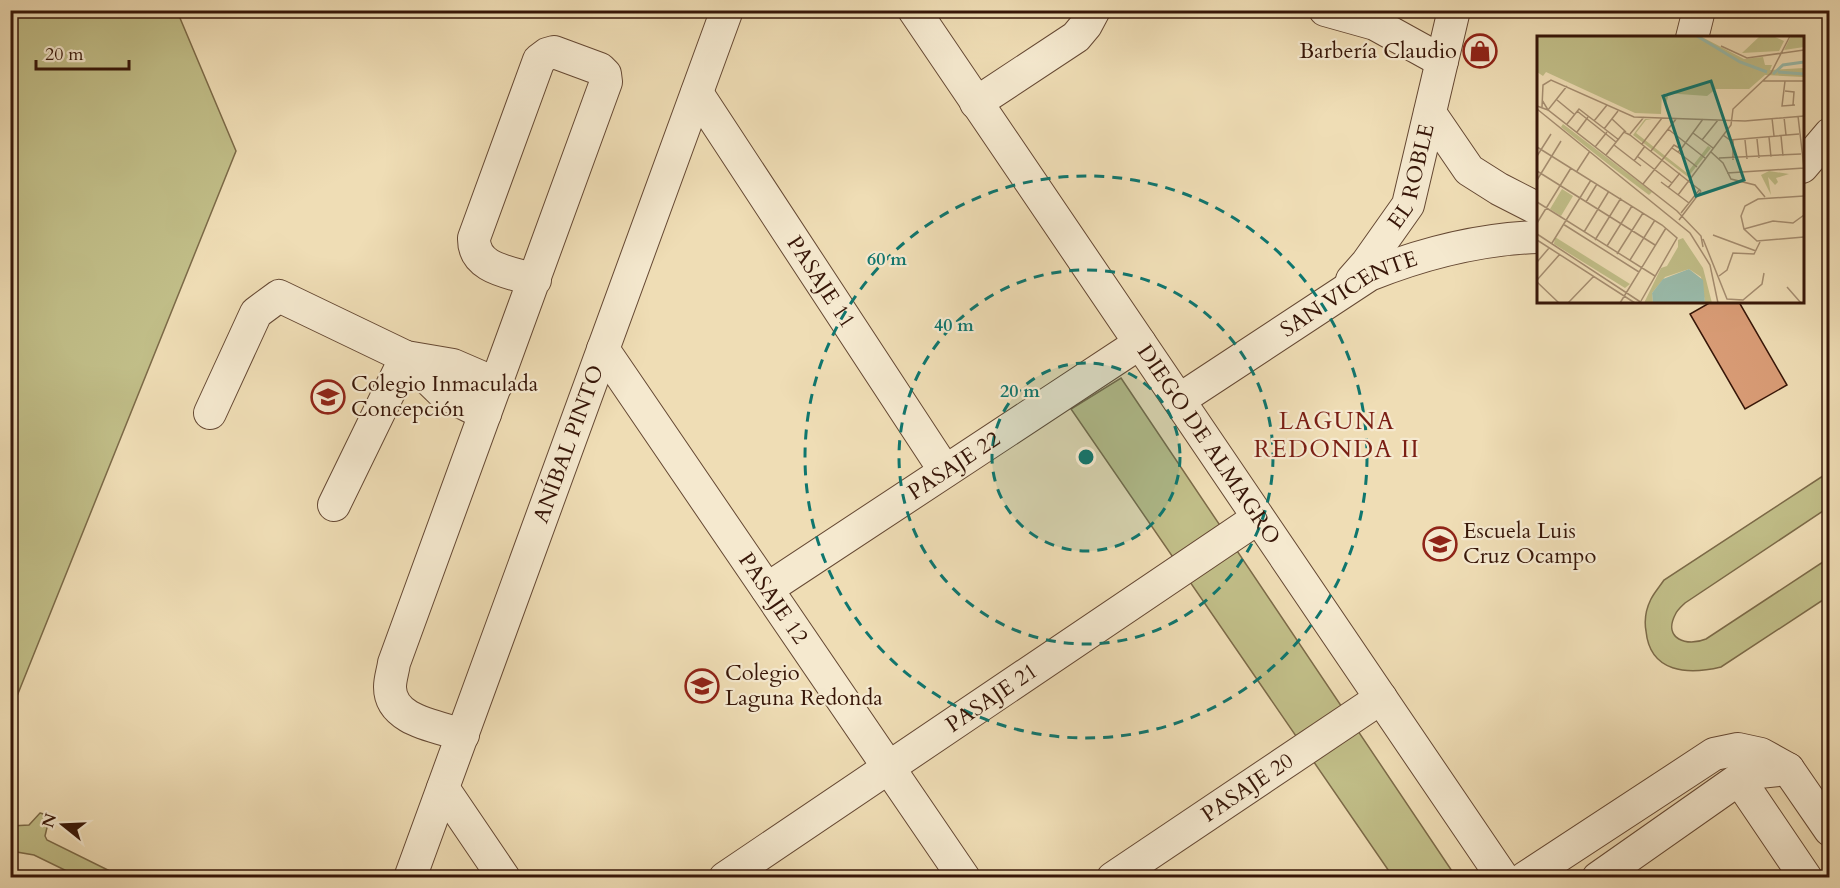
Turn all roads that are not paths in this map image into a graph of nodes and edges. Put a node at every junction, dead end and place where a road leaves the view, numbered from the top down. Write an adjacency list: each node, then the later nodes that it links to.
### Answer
1 (727, 10): 9 (street, ANÍBAL PINTO)
2 (914, 10): 10 (street, DIEGO DE ALMAGRO)
3 (1094, 10): 10 (street)
4 (1325, 10): 8 (street)
5 (1454, 10): 8 (street, EL ROBLE)
6 (1699, 10): 7 (street)
7 (1692, 36)
8 (1442, 61): 11 (street, EL ROBLE)
9 (697, 93): 19 (street, ANÍBAL PINTO); 25 (street, PASAJE 11)
10 (976, 103): 18 (street, DIEGO DE ALMAGRO)
11 (1430, 113): 14 (street, EL ROBLE); 17 (street, EL ROBLE)
12 (1830, 134): 13 (street)
13 (1804, 166)
14 (1537, 208)
15 (1537, 237): 17 (street, SAN VICENTE)
16 (535, 280): 16 (street); 21 (street)
17 (1340, 293): 22 (street, SAN VICENTE)
18 (1140, 343): 22 (street, DIEGO DE ALMAGRO); 25 (street, PASAJE 22)
19 (603, 349): 28 (street, PASAJE 12); 30 (street, ANÍBAL PINTO)
20 (406, 357): 21 (street); 23 (street); 24 (street); 26 (street)
21 (497, 384): 24 (street)
22 (1179, 400): 27 (street, DIEGO DE ALMAGRO)
23 (210, 413)
24 (485, 414): 30 (street)
25 (945, 471): 28 (street, PASAJE 22)
26 (334, 505)
27 (1258, 518): 29 (street, DIEGO DE ALMAGRO); 31 (street, PASAJE 21)
28 (767, 589): 31 (street, PASAJE 12)
29 (1381, 698): 40 (street, PASAJE 20); 41 (street, DIEGO DE ALMAGRO)
30 (466, 725): 34 (street, ANÍBAL PINTO)
31 (889, 767): 38 (street, PASAJE 21); 39 (street, PASAJE 12)
32 (1788, 769): 33 (street); 35 (street); 42 (street)
33 (1739, 779): 43 (street); 44 (street)
34 (443, 788): 36 (street, ANÍBAL PINTO); 37 (street)
35 (1830, 830)
36 (410, 878)
37 (504, 878)
38 (725, 878)
39 (964, 878)
40 (1113, 878)
41 (1503, 878)
42 (1526, 878)
43 (1598, 878)
44 (1806, 878)

